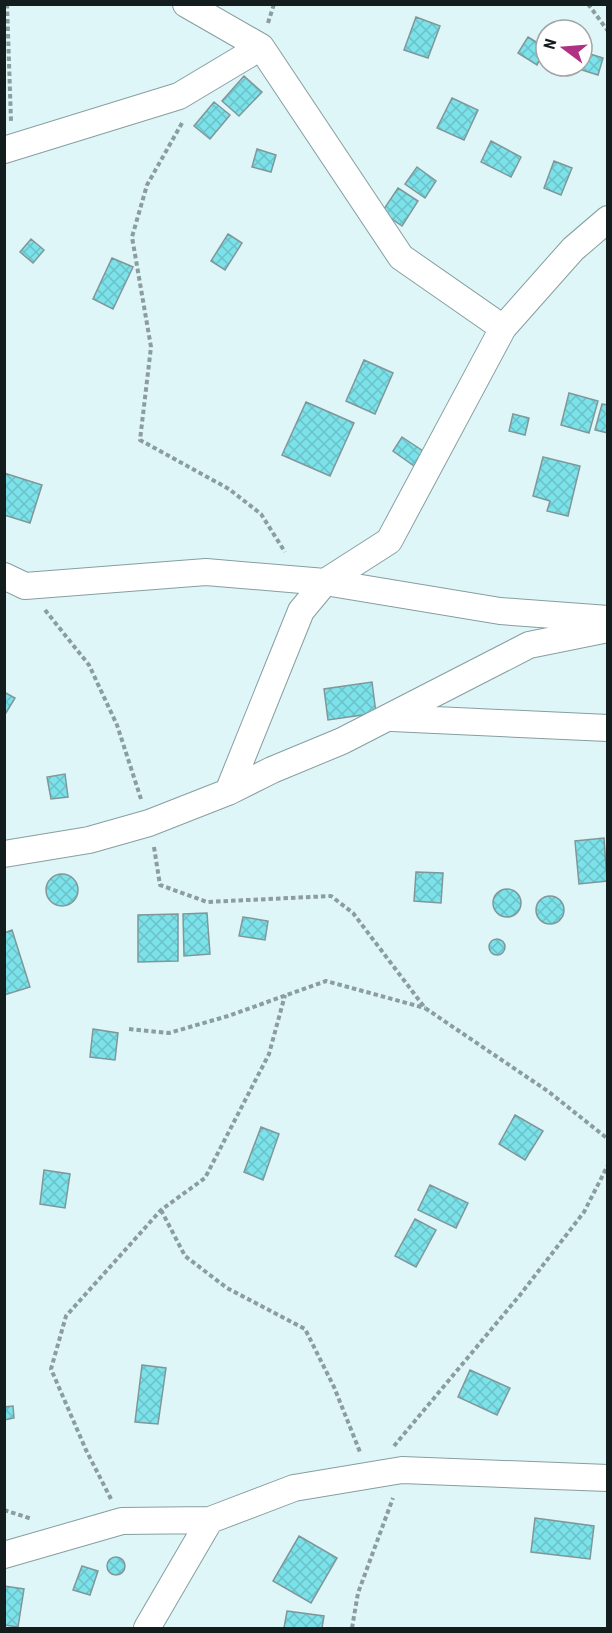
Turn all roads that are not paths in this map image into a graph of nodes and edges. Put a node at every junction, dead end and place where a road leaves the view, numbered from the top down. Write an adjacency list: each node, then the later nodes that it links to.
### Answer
1 (186, 4): 2 (street)
2 (261, 47): 3 (street); 5 (street)
3 (8, 149)
4 (608, 219): 5 (street)
5 (502, 328): 7 (street)
6 (15, 581): 7 (street)
7 (314, 582): 8 (street); 12 (street)
8 (608, 619)
9 (608, 629): 10 (street)
10 (390, 718): 11 (street); 12 (street)
11 (608, 728)
12 (228, 792): 13 (street)
13 (4, 854)
14 (608, 1478): 15 (street)
15 (210, 1520): 16 (street); 17 (street)
16 (4, 1555)
17 (147, 1629)

